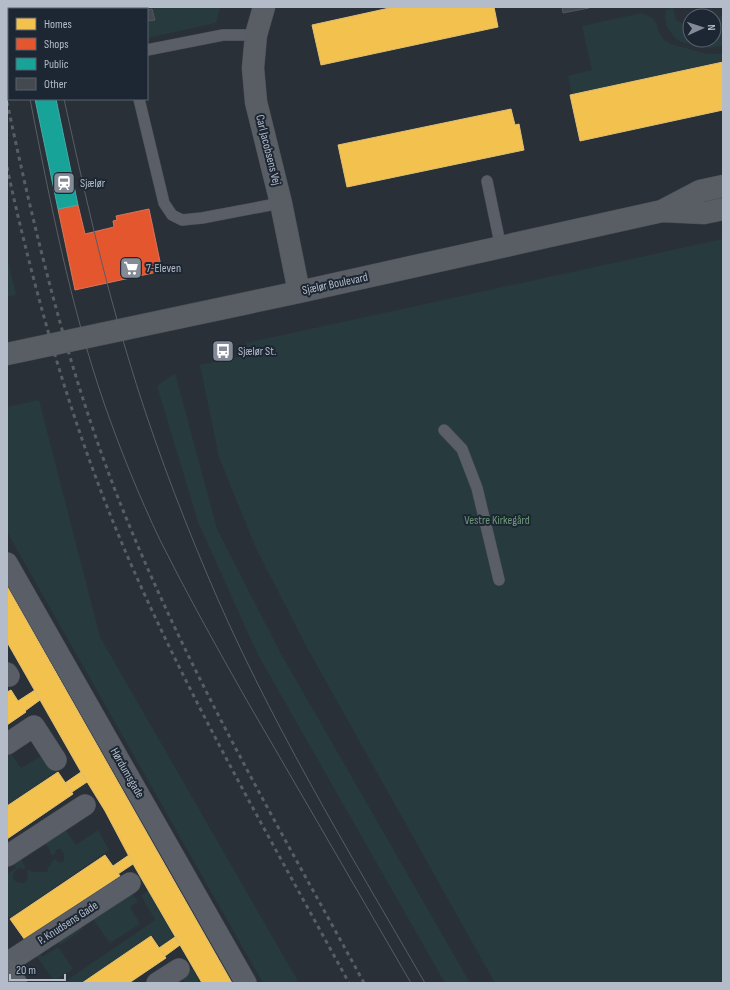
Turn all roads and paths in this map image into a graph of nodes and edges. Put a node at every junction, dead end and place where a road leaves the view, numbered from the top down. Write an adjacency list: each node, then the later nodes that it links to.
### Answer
1 (264, 7): 2 (street, Carl Jacobsens Vej)
2 (256, 35): 3 (lane); 7 (street, Carl Jacobsens Vej)
3 (148, 50)
4 (139, 100): 7 (lane)
5 (487, 181): 10 (lane)
6 (723, 186): 9 (street, Sjælør Boulevard)
7 (281, 203): 11 (street, Carl Jacobsens Vej)
8 (723, 209): 9 (street, Sjælør Boulevard)
9 (662, 211): 10 (street, Sjælør Boulevard)
10 (501, 248): 11 (street, Sjælør Boulevard)
11 (299, 292): 12 (street, Sjælør Boulevard)
12 (7, 354)
13 (444, 430): 15 (lane)
14 (7, 563): 26 (street, Hørdumsgade)
15 (500, 580)
16 (7, 744): 17 (street)
17 (56, 760)
18 (85, 805): 19 (street)
19 (7, 856)
20 (130, 883): 21 (street, P. Knudsens Gade)
21 (7, 963)
22 (179, 968): 25 (street)
23 (7, 970): 24 (main road)
24 (16, 983)
25 (157, 983)
26 (246, 983)

